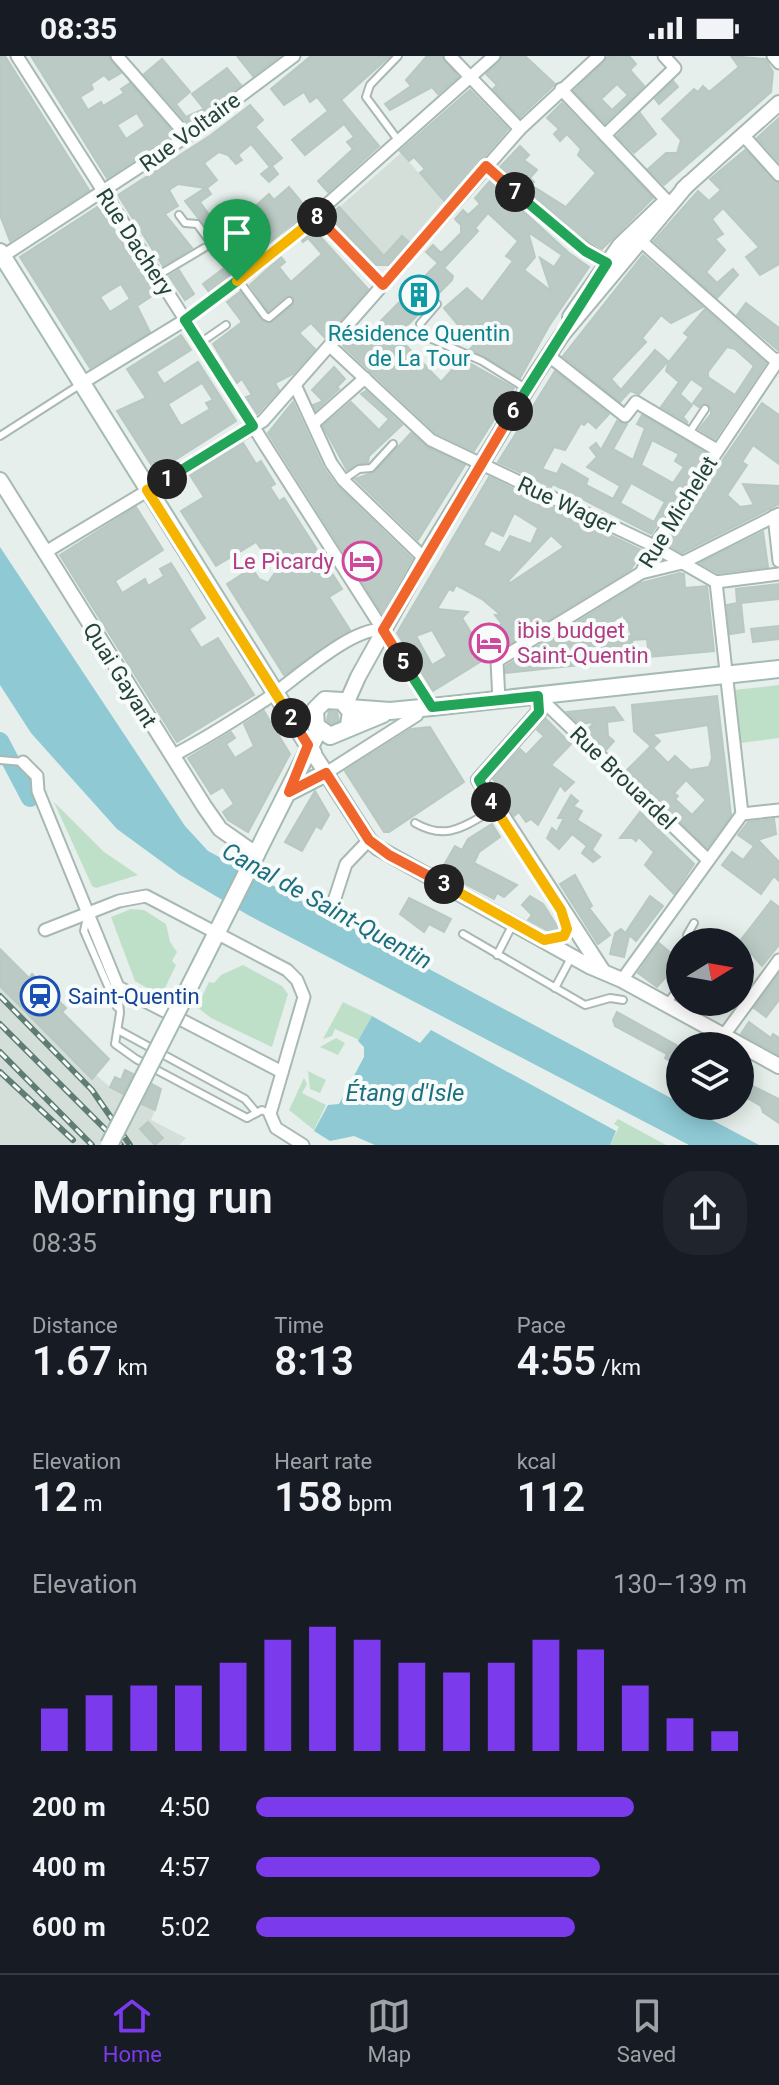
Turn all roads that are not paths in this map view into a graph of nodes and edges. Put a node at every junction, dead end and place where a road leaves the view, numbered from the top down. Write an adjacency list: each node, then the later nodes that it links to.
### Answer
1 (17, 56): 22 (street, Rue Dachery)
2 (117, 56): 17 (street)
3 (294, 56): 17 (street, Rue Voltaire)
4 (398, 56): 18 (lane)
5 (450, 56): 11 (street)
6 (494, 56): 11 (street)
7 (599, 56): 12 (street)
8 (664, 56): 15 (street)
9 (773, 56): 10 (street)
10 (779, 63)
11 (470, 77): 14 (street); 18 (street)
12 (561, 89): 14 (street); 15 (street)
13 (779, 103): 16 (street)
14 (520, 129): 19 (street)
15 (605, 135): 23 (street)
16 (743, 135): 20 (street); 21 (street)
17 (187, 136): 22 (street, Rue Voltaire)
18 (399, 141): 25 (street)
19 (486, 166): 29 (street); 32 (street)
20 (779, 175)
21 (688, 184): 23 (street); 26 (street)
22 (104, 192): 28 (street, Rue Voltaire); 30 (street, Rue Dachery)
23 (667, 201): 29 (street)
24 (179, 215): 31 (lane)
25 (316, 215): 31 (street); 32 (street)
26 (641, 241): 37 (street); 41 (street)
27 (204, 248): 30 (lane)
28 (1, 256): 43 (main road)
29 (607, 263): 37 (street)
30 (157, 276): 35 (street, Rue Dachery)
31 (237, 281): 33 (lane); 35 (street)
32 (383, 285): 39 (street)
33 (289, 301)
34 (437, 304): 45 (lane)
35 (185, 320): 38 (street, Rue Dachery); 43 (street)
36 (226, 325): 38 (lane)
37 (562, 335): 40 (street)
38 (200, 343): 48 (street, Rue Dachery)
39 (330, 346): 42 (street, Rue Wager); 44 (street)
40 (549, 356): 45 (street); 49 (street)
41 (778, 360): 52 (street, Rue Michelet)
42 (365, 378): 47 (street); 53 (street, Rue Wager)
43 (82, 383): 50 (lane); 56 (main road)
44 (295, 385): 47 (street); 48 (street)
45 (527, 389): 53 (street)
46 (705, 409): 49 (lane)
47 (314, 423): 55 (street)
48 (253, 426): 56 (street); 66 (street, Rue Dachery)
49 (689, 433): 52 (street)
50 (0, 436)
51 (393, 444): 55 (lane)
52 (717, 450): 58 (street, Rue Michelet)
53 (480, 466): 58 (street, Rue Wager); 60 (street)
54 (0, 480): 59 (street, Quai Gayant)
55 (343, 480): 60 (street)
56 (147, 490): 59 (street); 70 (main road)
57 (777, 516): 61 (street); 62 (street)
58 (654, 547): 62 (street, Rue Wager); 63 (street, Rue Michelet)
59 (44, 553): 81 (street, Quai Gayant)
60 (424, 558): 66 (street)
61 (779, 561)
62 (682, 563): 63 (street); 65 (street, Rue Wager)
63 (641, 573): 73 (street, Rue Michelet)
64 (779, 574): 65 (street)
65 (716, 582): 68 (street)
66 (383, 630): 69 (street); 70 (street); 75 (lane)
67 (779, 669): 68 (main road)
68 (725, 675): 71 (main road); 88 (street)
69 (358, 677): 72 (street); 74 (street)
70 (274, 691): 77 (main road); 81 (street)
71 (538, 696): 73 (main road); 86 (street); 92 (street, Rue Brouardel)
72 (329, 698): 74 (main road); 79 (main road)
73 (499, 701): 75 (main road)
74 (348, 706): 76 (main road); 78 (main road)
75 (425, 708): 76 (main road); 84 (street)
76 (390, 711): 78 (main road)
77 (293, 722): 79 (main road); 80 (main road)
78 (349, 725): 79 (main road)
79 (319, 727): 80 (main road)
80 (311, 749): 84 (street); 85 (main road)
81 (172, 756): 91 (street, Quai Gayant)
82 (0, 760): 83 (lane)
83 (23, 762): 95 (street)
84 (326, 773): 85 (main road); 90 (street)
85 (289, 792): 91 (main road)
86 (495, 809): 89 (lane); 94 (street)
87 (779, 810): 88 (street)
88 (742, 814): 92 (street)
89 (415, 823)
90 (369, 840): 93 (street); 96 (street)
91 (255, 859): 100 (main road)
92 (708, 860): 107 (street)
93 (333, 904)
94 (561, 910): 102 (street); 106 (street)
95 (88, 914): 99 (street); 100 (street); 108 (street); 112 (lane)
96 (514, 923): 102 (street); 103 (lane)
97 (694, 923): 98 (lane)
98 (691, 928)
99 (45, 930)
100 (217, 934): 119 (street); 122 (main road, bridge)
101 (463, 934): 103 (lane)
102 (544, 940): 104 (street)
103 (497, 955): 109 (lane)
104 (572, 956): 106 (street); 109 (lane)
105 (779, 960): 116 (street)
106 (602, 970): 107 (street)
107 (622, 980): 111 (street)
108 (118, 987): 112 (lane); 119 (street)
109 (555, 988): 110 (lane)
110 (623, 1000)
111 (666, 1005)
112 (120, 1013): 114 (lane)
113 (687, 1016): 115 (street)
114 (118, 1030): 120 (lane); 120 (lane)
115 (718, 1032)
116 (726, 1032)
117 (754, 1052): 118 (street)
118 (779, 1066)
119 (282, 1072): 121 (street)
120 (256, 1112): 121 (lane)
121 (270, 1114): 123 (street)
122 (109, 1145)
123 (303, 1145)

